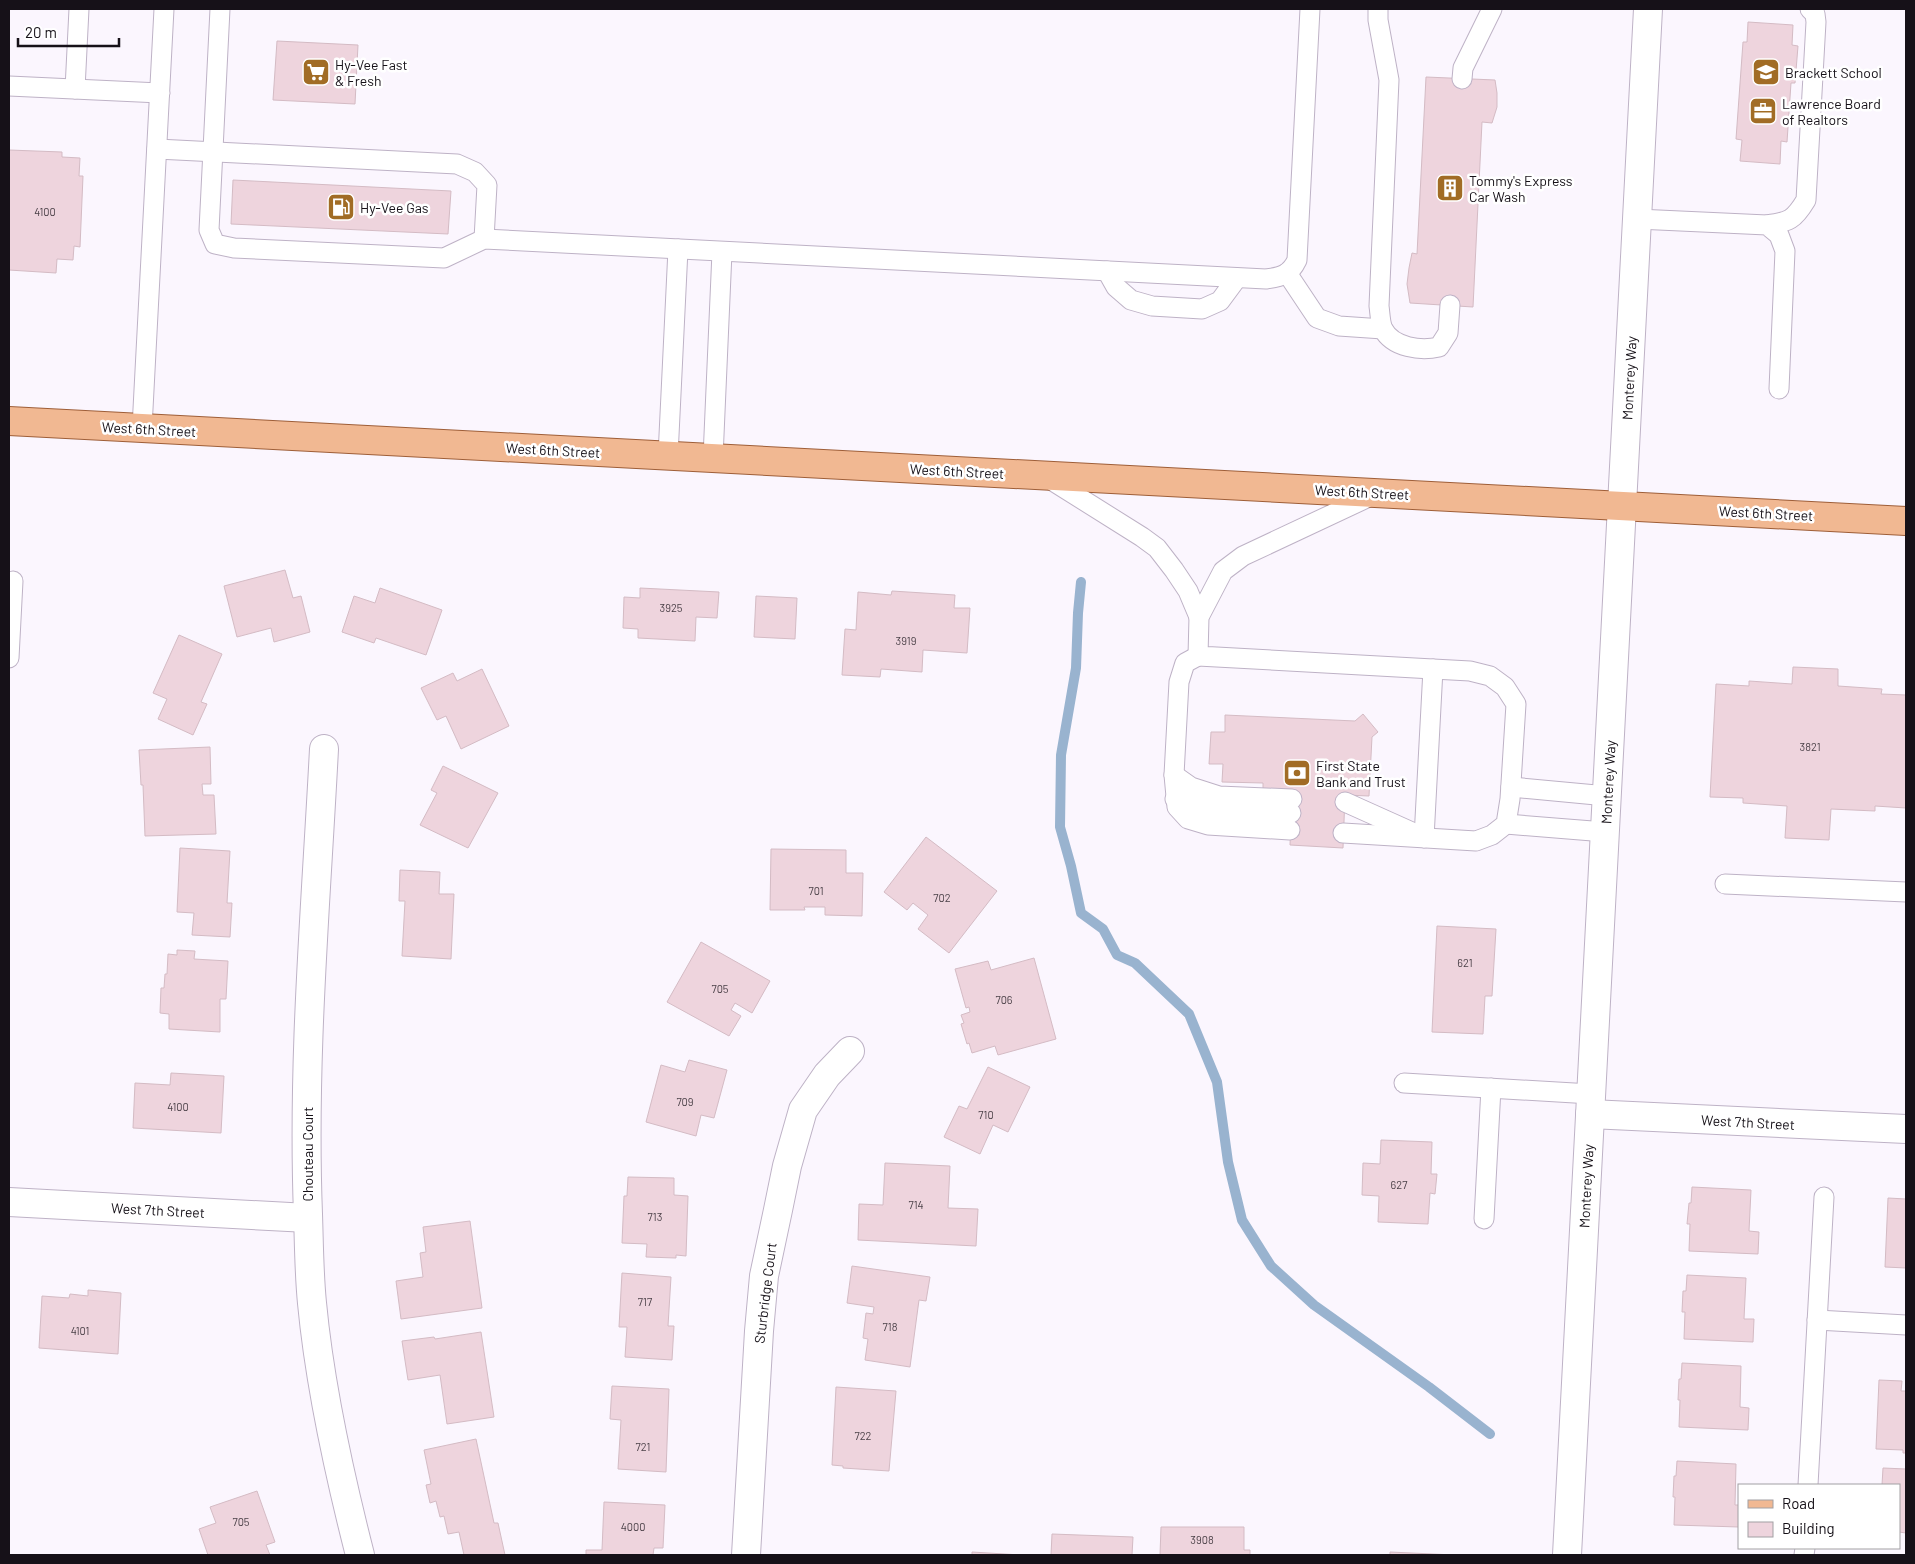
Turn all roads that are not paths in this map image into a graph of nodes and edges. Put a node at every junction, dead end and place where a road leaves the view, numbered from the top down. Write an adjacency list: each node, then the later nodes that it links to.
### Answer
1 (79, 9): 11 (lane)
2 (164, 9): 12 (lane)
3 (220, 9): 14 (lane)
4 (1310, 9): 21 (lane)
5 (1378, 9): 24 (lane)
6 (1492, 9): 9 (lane)
7 (1648, 9): 15 (street, Monterey Way)
8 (1810, 9): 16 (lane)
9 (1462, 79)
10 (9, 86): 11 (lane)
11 (75, 89): 12 (lane)
12 (160, 93): 13 (lane)
13 (157, 149): 14 (lane); 27 (lane)
14 (213, 152): 17 (lane); 17 (lane)
15 (1637, 219): 16 (lane); 32 (street, Monterey Way)
16 (1767, 225): 25 (lane)
17 (484, 239): 18 (lane)
18 (678, 249): 19 (lane); 28 (lane)
19 (722, 252): 20 (lane); 29 (lane)
20 (1108, 271): 22 (lane); 22 (lane)
21 (1287, 273): 22 (lane); 24 (lane)
22 (1237, 278)
23 (1450, 306): 24 (lane)
24 (1382, 329)
25 (1778, 389)
26 (9, 422): 27 (main road, West 6th Street)
27 (142, 428): 28 (main road, West 6th Street)
28 (668, 456): 29 (main road, West 6th Street)
29 (713, 458): 30 (main road, West 6th Street)
30 (1046, 476): 31 (main road, West 6th Street); 35 (lane)
31 (1377, 493): 32 (main road, West 6th Street); 35 (lane)
32 (1623, 506): 33 (main road, West 6th Street); 42 (street, Monterey Way)
33 (1906, 521)
34 (13, 581): 37 (lane)
35 (1200, 617): 36 (lane)
36 (1198, 656): 38 (lane); 40 (lane)
37 (9, 658)
38 (1433, 669): 41 (lane); 45 (lane)
39 (324, 749): 55 (street, Chouteau Court)
40 (1174, 775): 40 (lane)
41 (1511, 787): 42 (lane); 43 (lane)
42 (1607, 796): 44 (street, Monterey Way)
43 (1506, 824): 44 (lane); 45 (lane)
44 (1605, 832): 51 (street, Monterey Way)
45 (1424, 838): 45 (lane)
46 (1725, 884): 47 (lane)
47 (1906, 892)
48 (850, 1051): 61 (street, Sturbridge Court)
49 (1404, 1084): 50 (lane)
50 (1491, 1088): 51 (lane); 56 (lane)
51 (1591, 1104): 52 (street, West 7th Street); 62 (street, Monterey Way)
52 (1906, 1129)
53 (1824, 1196): 57 (lane)
54 (9, 1202): 55 (street, West 7th Street)
55 (308, 1218): 60 (street, Chouteau Court)
56 (1484, 1219)
57 (1818, 1320): 58 (lane); 59 (lane)
58 (1906, 1325)
59 (1808, 1484)
60 (360, 1555)
61 (746, 1555)
62 (1566, 1555)

